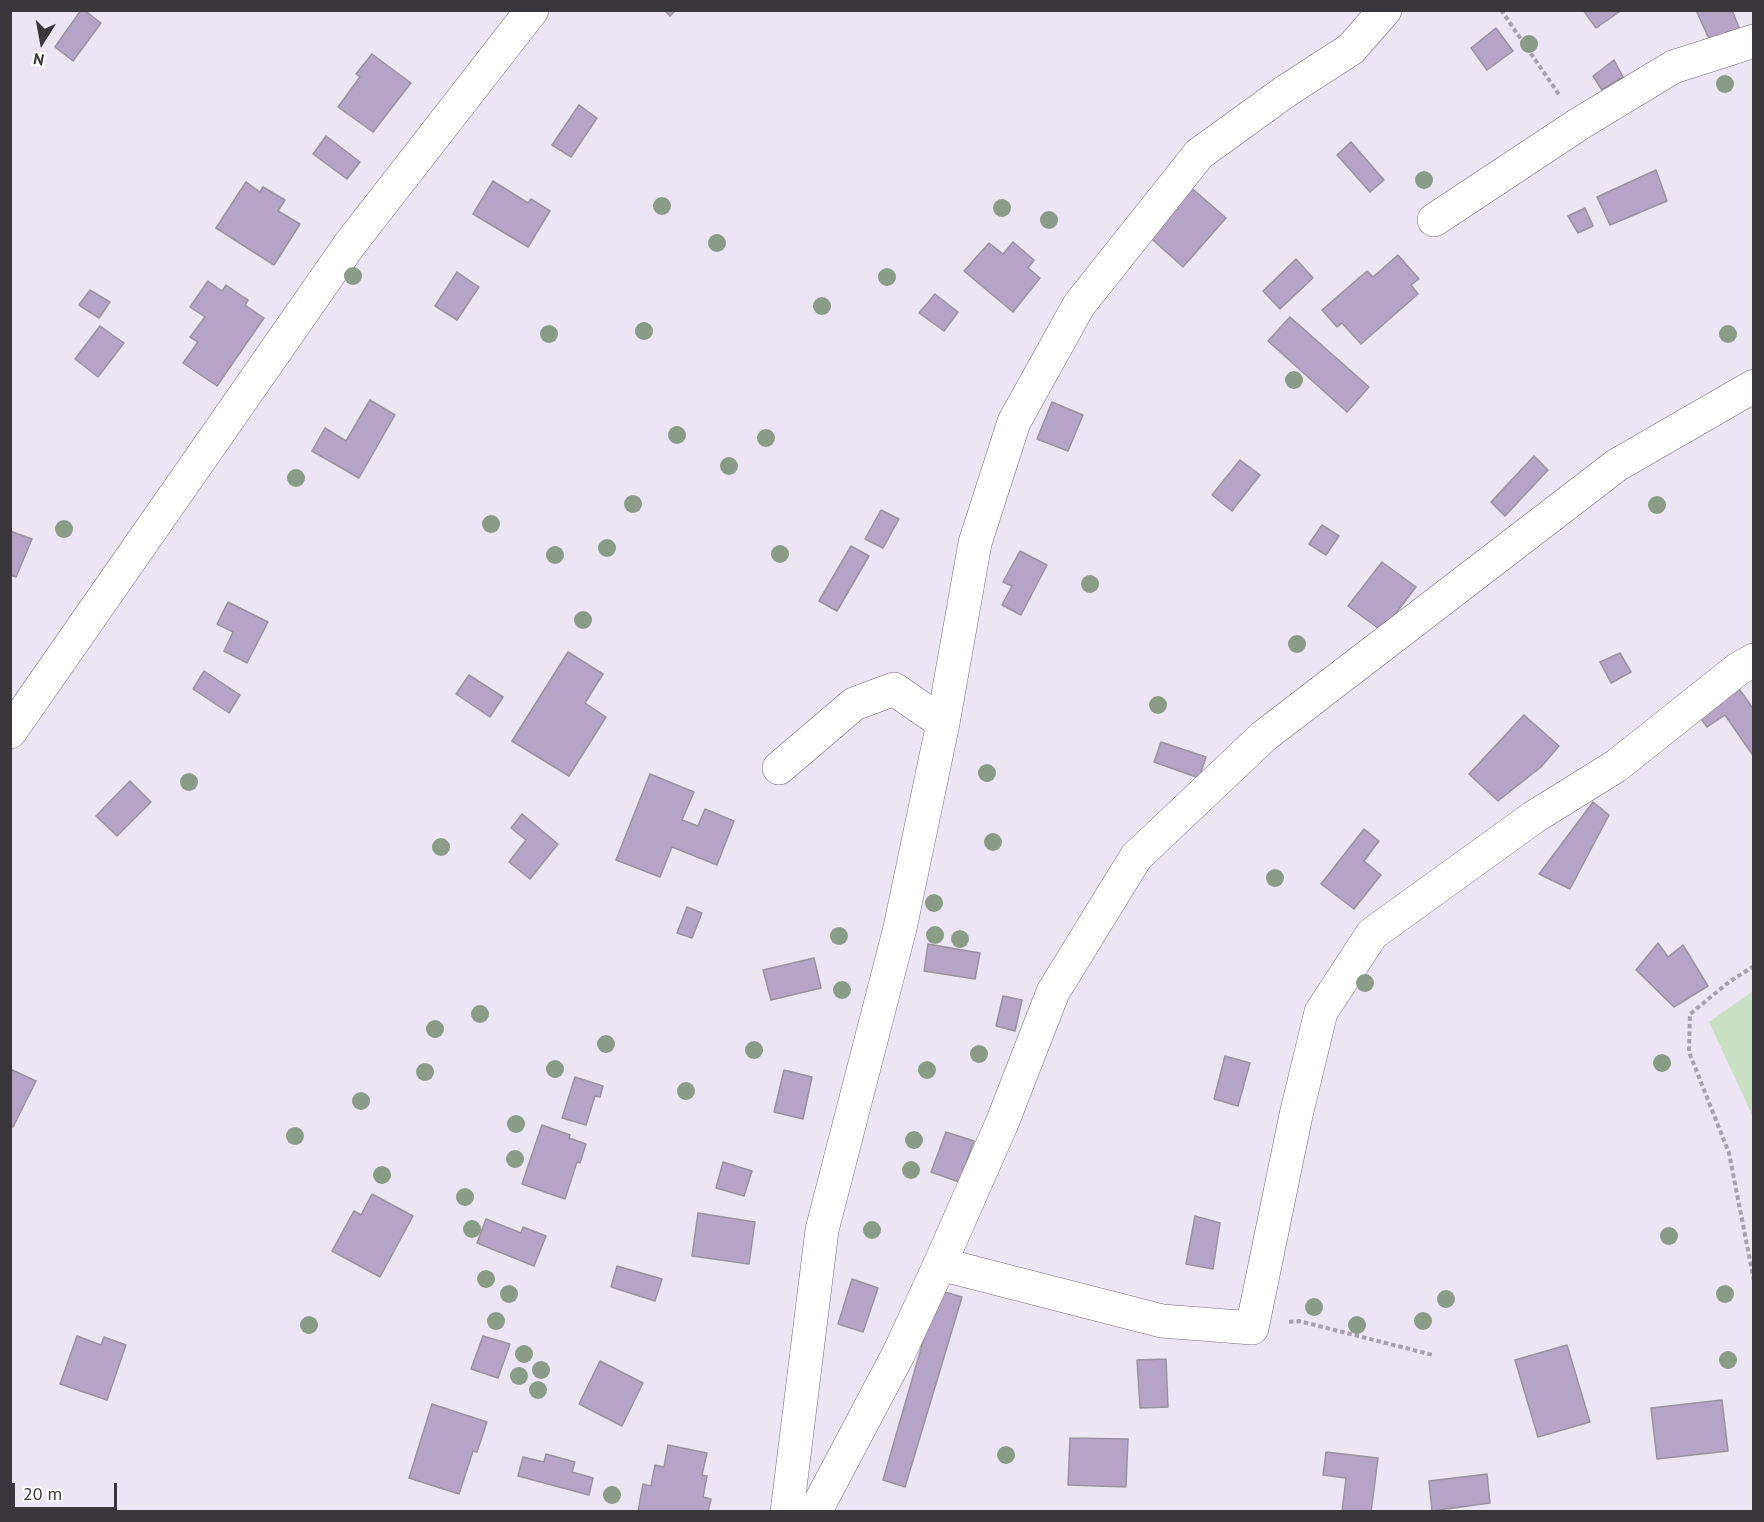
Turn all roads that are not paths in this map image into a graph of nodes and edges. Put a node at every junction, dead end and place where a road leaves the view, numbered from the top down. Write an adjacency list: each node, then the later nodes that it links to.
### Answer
1 (532, 10): 8 (street)
2 (1385, 10): 7 (street)
3 (1754, 41): 4 (street)
4 (1434, 220)
5 (1754, 386): 10 (street)
6 (1754, 660): 10 (street)
7 (943, 723): 9 (street); 11 (street)
8 (11, 729)
9 (779, 768)
10 (940, 1264): 12 (street)
11 (787, 1512)
12 (815, 1512)

